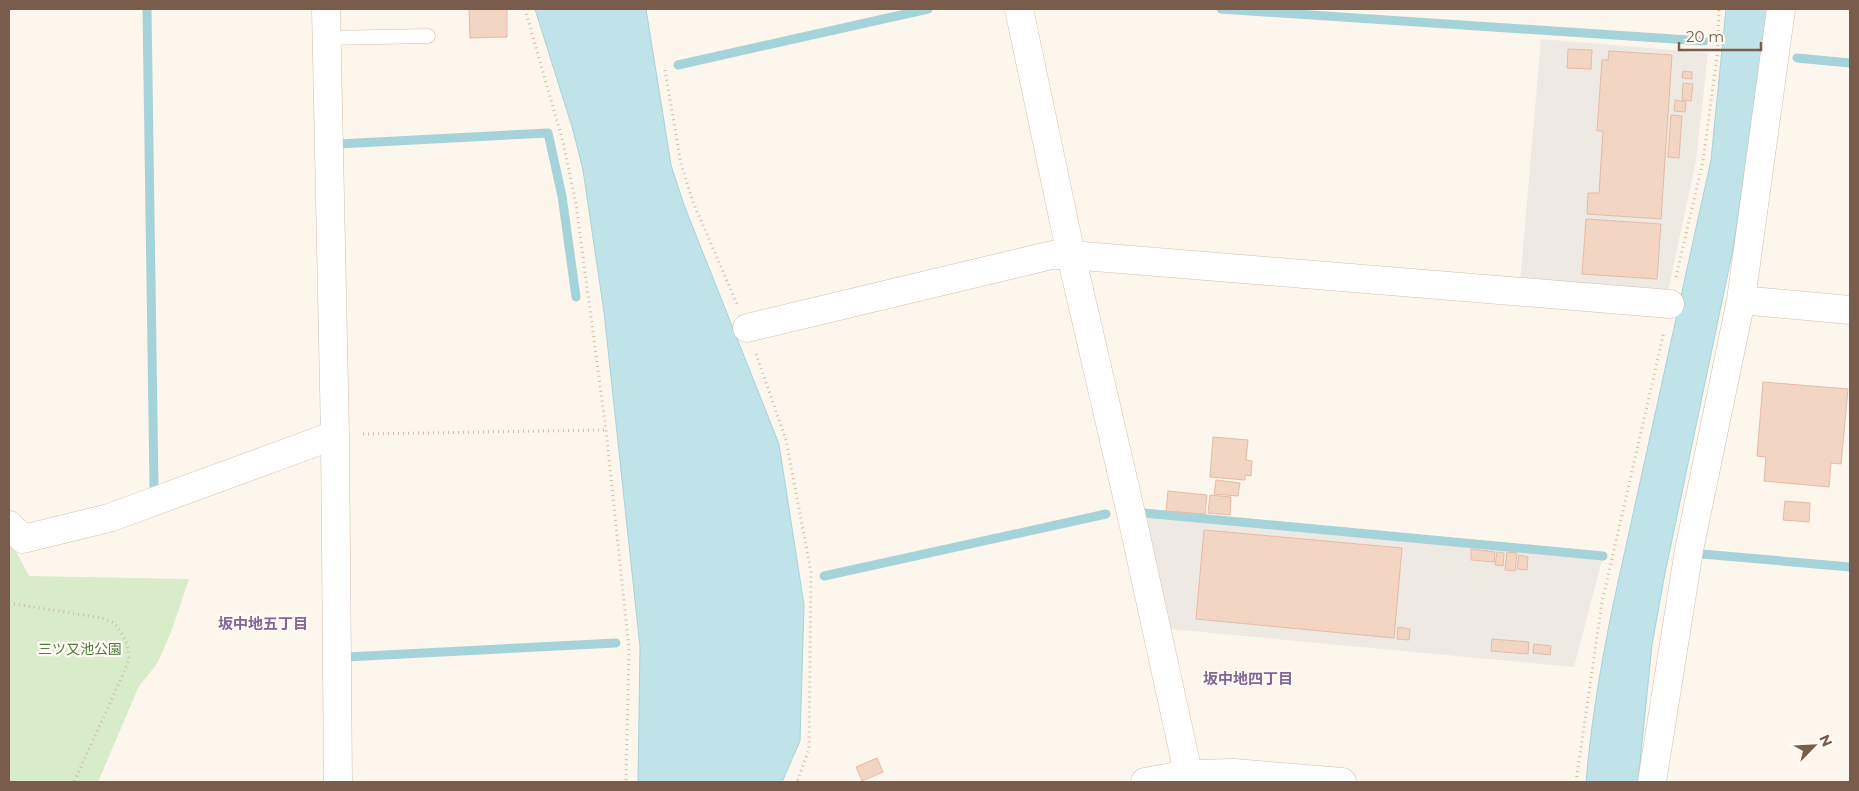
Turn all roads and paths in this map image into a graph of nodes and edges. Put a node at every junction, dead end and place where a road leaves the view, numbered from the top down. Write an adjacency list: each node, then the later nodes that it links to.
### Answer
1 (326, 9): 7 (street)
2 (525, 9): 14 (path)
3 (1018, 9): 9 (street)
4 (1719, 9): 11 (path)
5 (1781, 9): 10 (street)
6 (428, 36): 7 (lane)
7 (327, 38): 15 (street)
8 (666, 70): 13 (path)
9 (1071, 254): 11 (street); 13 (street); 18 (street)
10 (1741, 300): 12 (street); 26 (street)
11 (1670, 304): 25 (path)
12 (1850, 310)
13 (747, 328): 22 (path)
14 (606, 430): 15 (path); 21 (path)
15 (335, 434): 16 (street); 20 (street)
16 (9, 525)
17 (9, 603): 19 (path)
18 (1189, 778): 23 (street); 24 (street)
19 (74, 782)
20 (338, 782)
21 (626, 782)
22 (797, 782)
23 (1145, 782)
24 (1342, 782)
25 (1576, 782)
26 (1652, 782)

